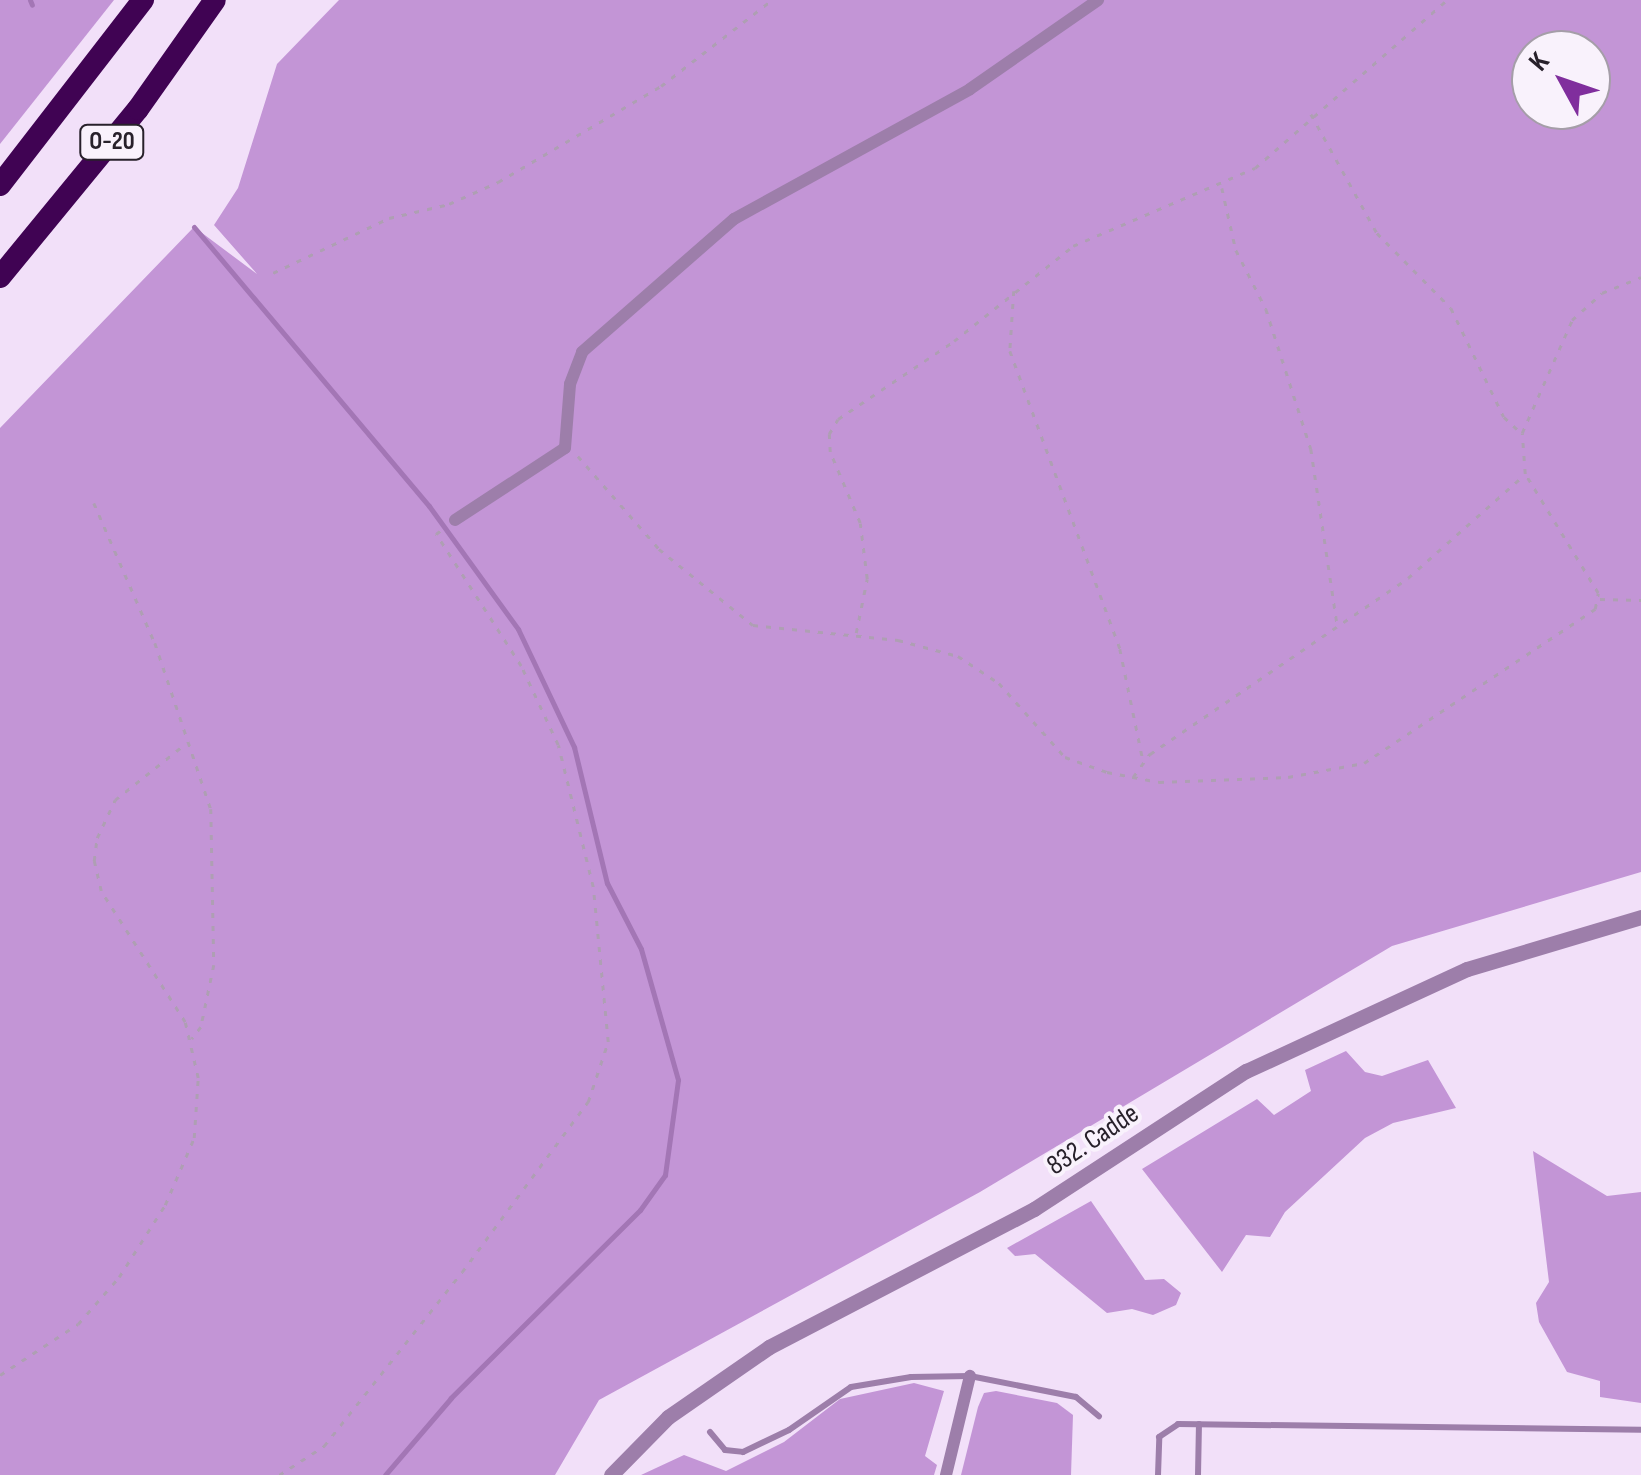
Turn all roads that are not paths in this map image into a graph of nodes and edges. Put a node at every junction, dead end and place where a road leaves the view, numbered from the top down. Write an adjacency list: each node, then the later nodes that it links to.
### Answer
1 (143, 0): 4 (highway, O-20)
2 (216, 0): 5 (highway, O-20)
3 (1098, 0): 6 (street)
4 (0, 185)
5 (0, 278)
6 (454, 520)
7 (1641, 916): 13 (street, 832. Cadde)
8 (970, 1376): 9 (lane); 12 (lane); 14 (street)
9 (1098, 1416)
10 (1200, 1424): 11 (lane); 15 (lane); 16 (lane)
11 (1641, 1430)
12 (710, 1432)
13 (610, 1475)
14 (946, 1475)
15 (1158, 1475)
16 (1198, 1475)

